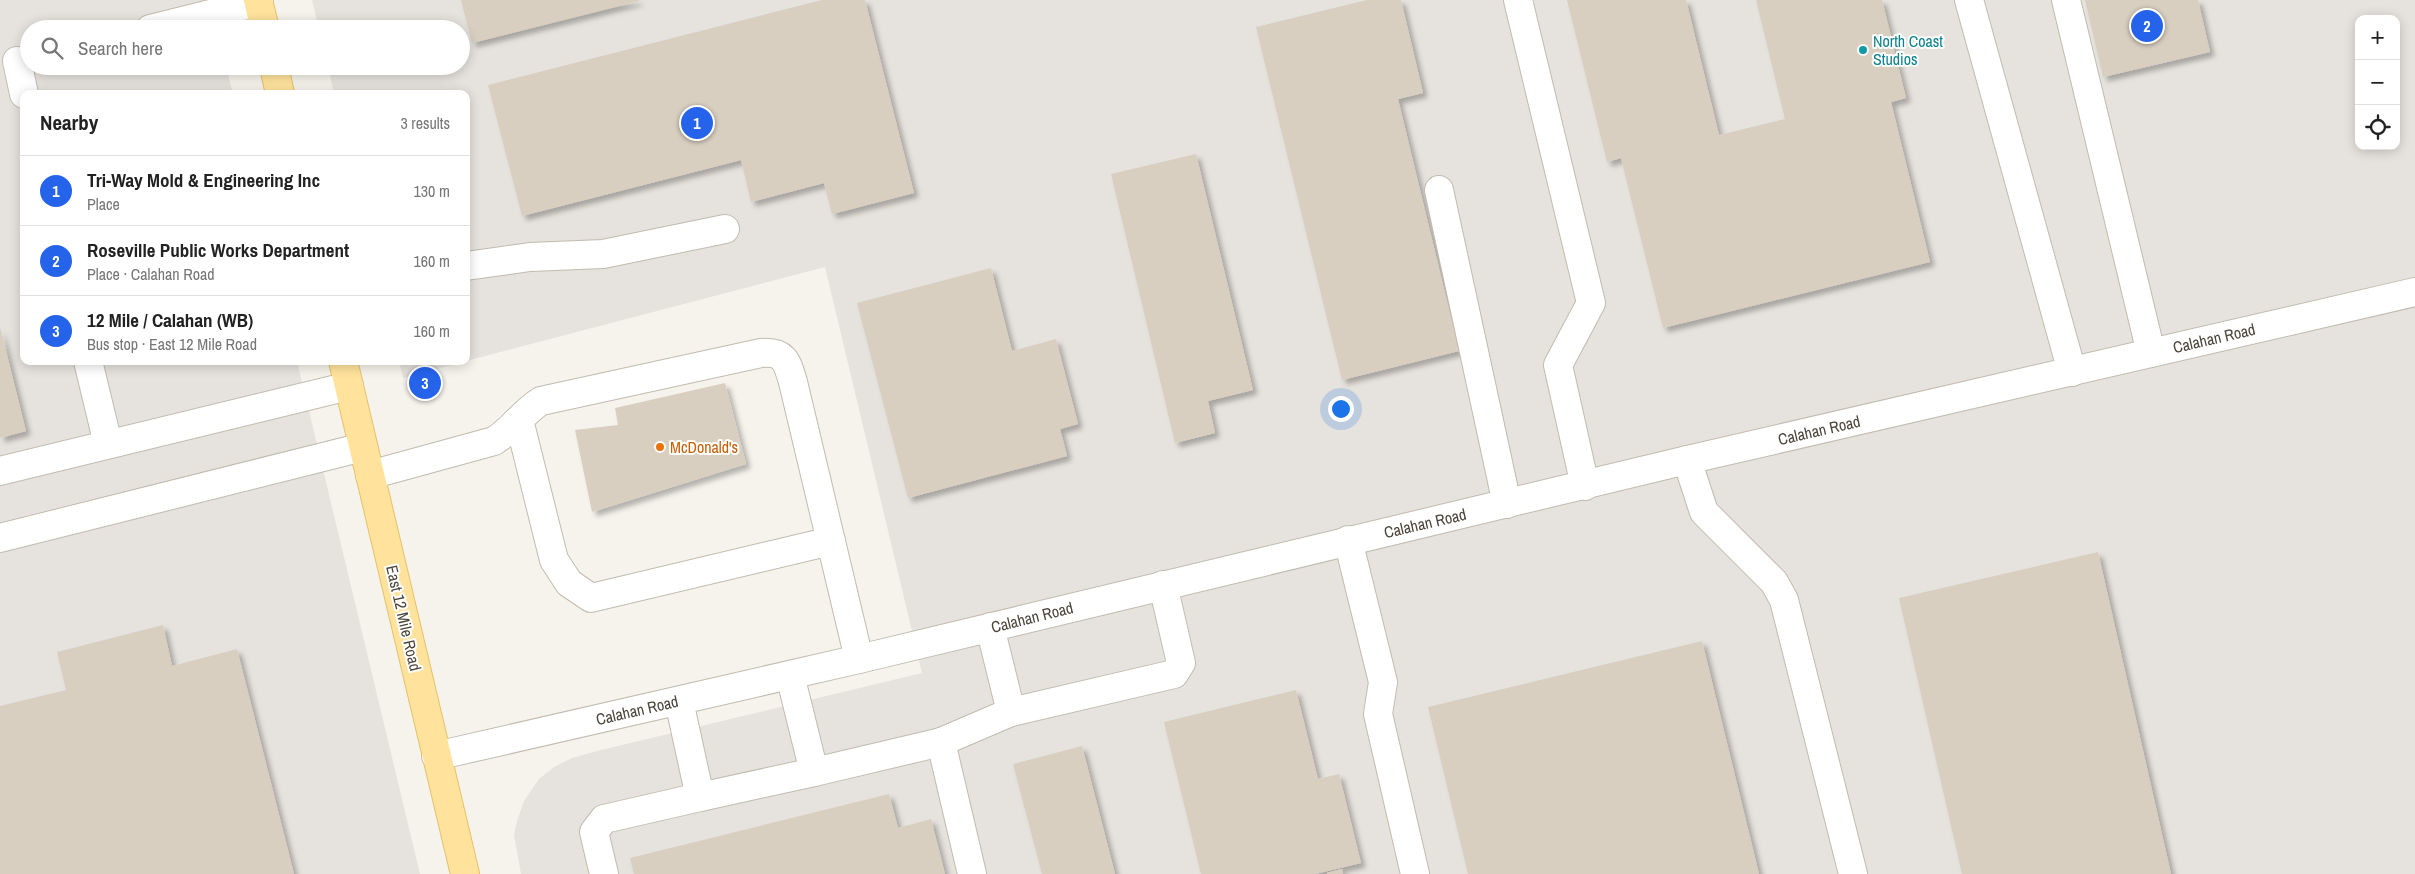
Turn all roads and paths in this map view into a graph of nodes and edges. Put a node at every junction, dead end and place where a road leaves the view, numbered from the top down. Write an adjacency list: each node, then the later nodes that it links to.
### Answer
1 (1518, 0): 25 (street)
2 (1969, 0): 17 (street)
3 (2066, 0): 15 (street)
4 (259, 1): 5 (street); 6 (main road)
5 (185, 20)
6 (263, 20)
7 (15, 62): 9 (street)
8 (276, 75): 10 (main road)
9 (23, 90)
10 (279, 90)
11 (1439, 190): 26 (street)
12 (725, 229): 13 (street)
13 (470, 265)
14 (2415, 292): 15 (street, Calahan Road)
15 (2150, 352): 17 (street, Calahan Road)
16 (89, 365): 20 (street)
17 (2072, 372): 22 (street, Calahan Road)
18 (346, 374): 20 (street); 21 (main road, East 12 Mile Road)
19 (520, 420): 24 (street); 29 (street); 29 (street)
20 (108, 444): 23 (street)
21 (363, 447): 24 (main road, East 12 Mile Road); 27 (street)
22 (1687, 460): 25 (street, Calahan Road); 44 (street)
23 (0, 471)
24 (370, 475): 37 (main road, East 12 Mile Road)
25 (1585, 486): 26 (street, Calahan Road)
26 (1507, 504): 28 (street, Calahan Road)
27 (0, 538)
28 (1348, 540): 30 (street, Calahan Road); 43 (street)
29 (830, 541): 32 (street)
30 (1163, 585): 31 (street, Calahan Road); 35 (street)
31 (990, 627): 32 (street, Calahan Road); 35 (street)
32 (859, 659): 33 (street, Calahan Road)
33 (790, 675): 34 (street, Calahan Road); 38 (street)
34 (679, 700): 37 (street, Calahan Road); 39 (street)
35 (1011, 712): 36 (street)
36 (941, 742): 38 (street); 42 (street)
37 (436, 756): 40 (main road, East 12 Mile Road)
38 (814, 772): 39 (street)
39 (700, 797): 41 (street)
40 (465, 874)
41 (604, 874)
42 (972, 874)
43 (1415, 874)
44 (1853, 874)

